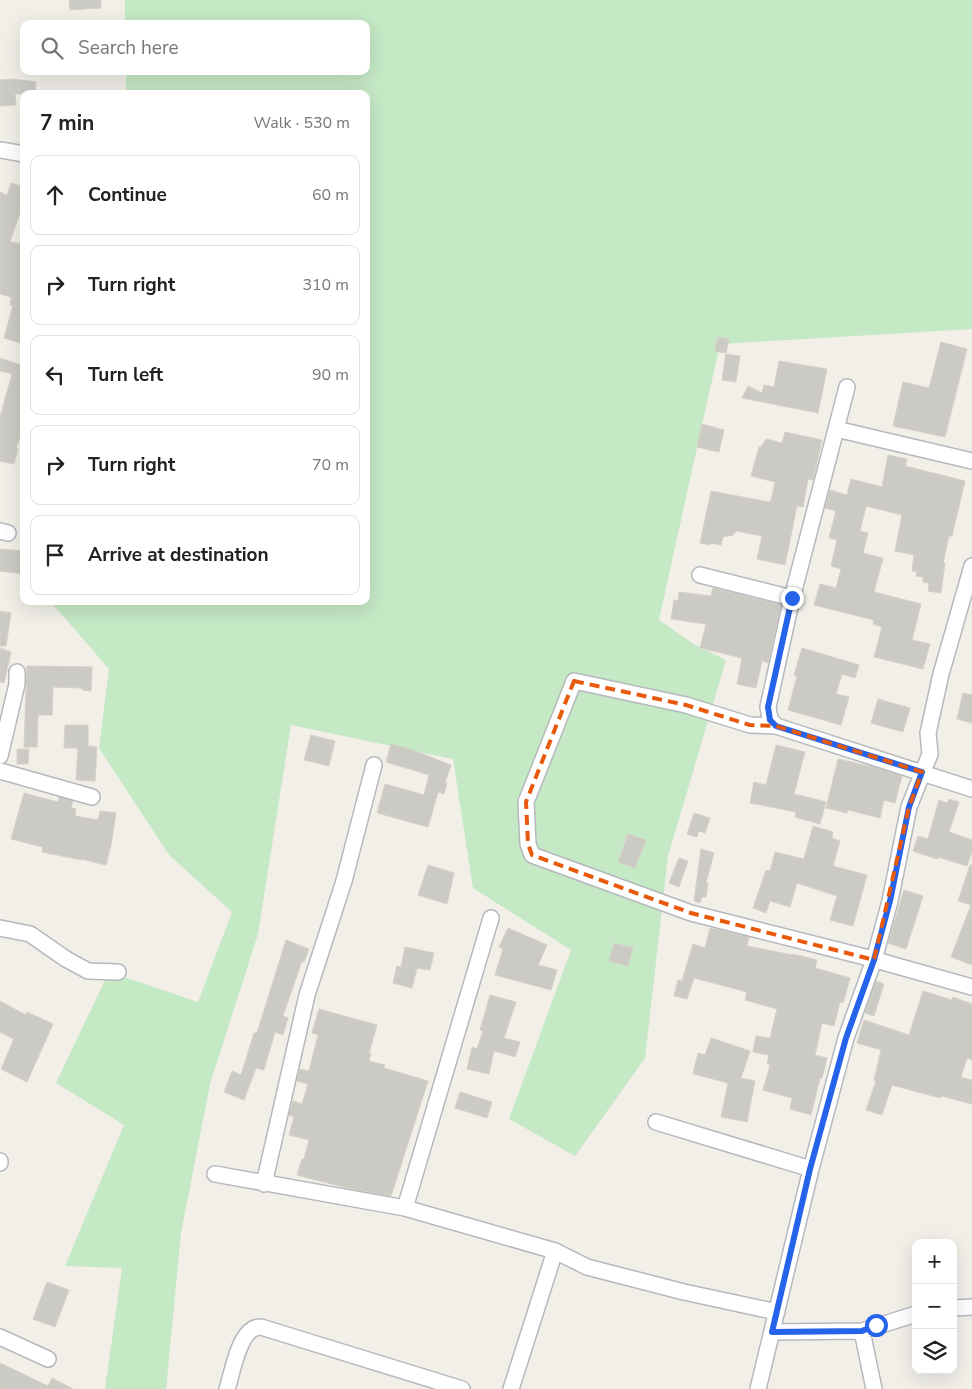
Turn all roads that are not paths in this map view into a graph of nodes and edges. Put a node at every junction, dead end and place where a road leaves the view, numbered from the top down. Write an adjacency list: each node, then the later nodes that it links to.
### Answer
1 (0, 150): 2 (street)
2 (20, 153)
3 (847, 386): 4 (street)
4 (836, 429): 5 (street); 8 (street)
5 (972, 461)
6 (972, 566): 14 (street)
7 (700, 575): 8 (street)
8 (792, 598): 10 (street)
9 (17, 672): 11 (street)
10 (776, 726): 14 (street); 19 (street)
11 (0, 756)
12 (374, 765): 25 (street)
13 (0, 771): 16 (street)
14 (922, 772): 15 (street); 19 (street)
15 (972, 789)
16 (92, 797)
17 (491, 918): 26 (street)
18 (0, 928): 20 (street)
19 (874, 960): 21 (street); 23 (street)
20 (118, 972)
21 (972, 987)
22 (656, 1122): 23 (street)
23 (810, 1169): 30 (street)
24 (215, 1174): 25 (street)
25 (264, 1184): 26 (street)
26 (405, 1208): 27 (street)
27 (555, 1251): 30 (street); 38 (street)
28 (972, 1307): 29 (street)
29 (957, 1308)
30 (777, 1312): 33 (street)
31 (912, 1315): 32 (street)
32 (862, 1331): 33 (street); 40 (street)
33 (772, 1332): 39 (street)
34 (0, 1337): 35 (street)
35 (48, 1359)
36 (227, 1389): 37 (street)
37 (462, 1389)
38 (511, 1389)
39 (758, 1389)
40 (874, 1389)

